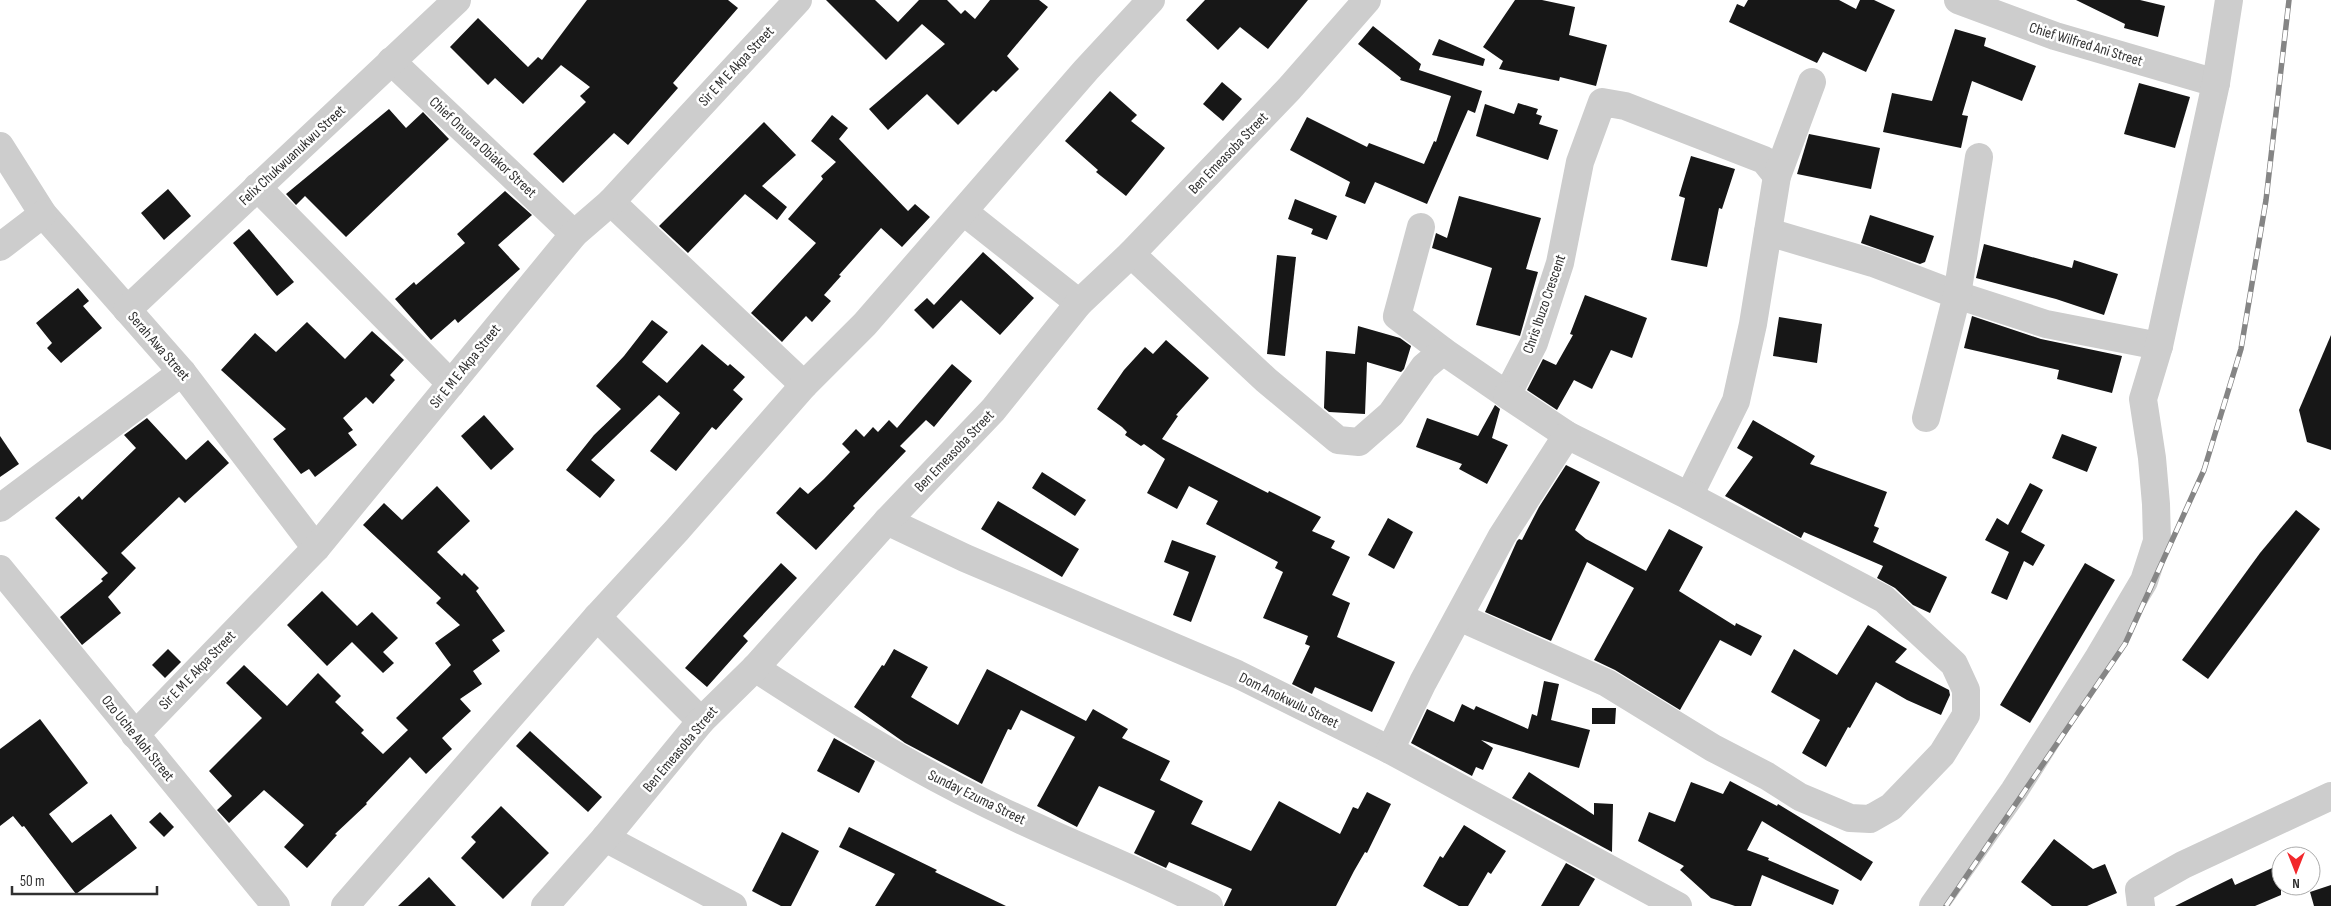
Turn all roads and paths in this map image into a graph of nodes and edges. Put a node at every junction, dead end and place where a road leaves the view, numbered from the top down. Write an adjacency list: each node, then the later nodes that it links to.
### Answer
1 (457, 0): 7 (street, Felix Chukwuanukwu Street)
2 (1151, 0): 15 (street)
3 (1367, 0): 21 (street, Ben Emeasoba Street)
4 (1958, 0): 9 (street, Chief Wilfred Ani Street)
5 (2229, 0): 9 (street)
6 (785, 4): 14 (street, Sir E M E Akpa Street)
7 (391, 61): 13 (street, Felix Chukwuanukwu Street); 19 (street, Chief Onuora Obiakor Street)
8 (1812, 82): 12 (street)
9 (2216, 83): 25 (street)
10 (0, 146): 16 (street, Serah Awa Street)
11 (1979, 158): 22 (street)
12 (1777, 176): 18 (street); 30 (street, Chris Ibuzo Crescent)
13 (257, 187): 24 (street, Felix Chukwuanukwu Street); 28 (street)
14 (611, 202): 19 (street, Sir E M E Akpa Street); 29 (street)
15 (964, 212): 23 (street); 29 (street)
16 (43, 214): 20 (street); 24 (street, Serah Awa Street)
17 (1421, 227): 26 (street)
18 (1768, 232): 22 (street); 33 (street)
19 (574, 234): 28 (street, Sir E M E Akpa Street)
20 (0, 247)
21 (1131, 254): 23 (street, Ben Emeasoba Street); 26 (street)
22 (1957, 295): 25 (street); 31 (street)
23 (1079, 303): 35 (street, Ben Emeasoba Street)
24 (127, 310): 27 (street, Serah Awa Street)
25 (2159, 346): 53 (street)
26 (1443, 351): 30 (street)
27 (182, 372): 34 (street); 36 (street, Serah Awa Street)
28 (451, 384): 36 (street, Sir E M E Akpa Street)
29 (804, 385): 39 (street)
30 (1507, 394): 32 (street)
31 (1926, 418)
32 (1567, 436): 33 (street); 38 (street)
33 (1688, 496): 38 (street)
34 (0, 508)
35 (887, 521): 40 (street, Ben Emeasoba Street); 43 (street, Dom Anokwulu Street)
36 (316, 548): 42 (street, Sir E M E Akpa Street)
37 (0, 569): 42 (street, Ozo Uche Aloh Street)
38 (1460, 616): 43 (street)
39 (597, 617): 41 (street); 48 (street)
40 (754, 668): 41 (street, Ben Emeasoba Street); 51 (street, Sunday Ezuma Street)
41 (701, 721): 45 (street, Ben Emeasoba Street)
42 (135, 735): 47 (street, Ozo Uche Aloh Street)
43 (1390, 750): 52 (street, Dom Anokwulu Street)
44 (2331, 796): 46 (street)
45 (606, 838): 49 (street, Ben Emeasoba Street); 50 (street)
46 (2140, 898)
47 (276, 906)
48 (345, 906)
49 (545, 906)
50 (733, 906)
51 (1209, 906)
52 (1678, 906)
53 (1933, 906)

